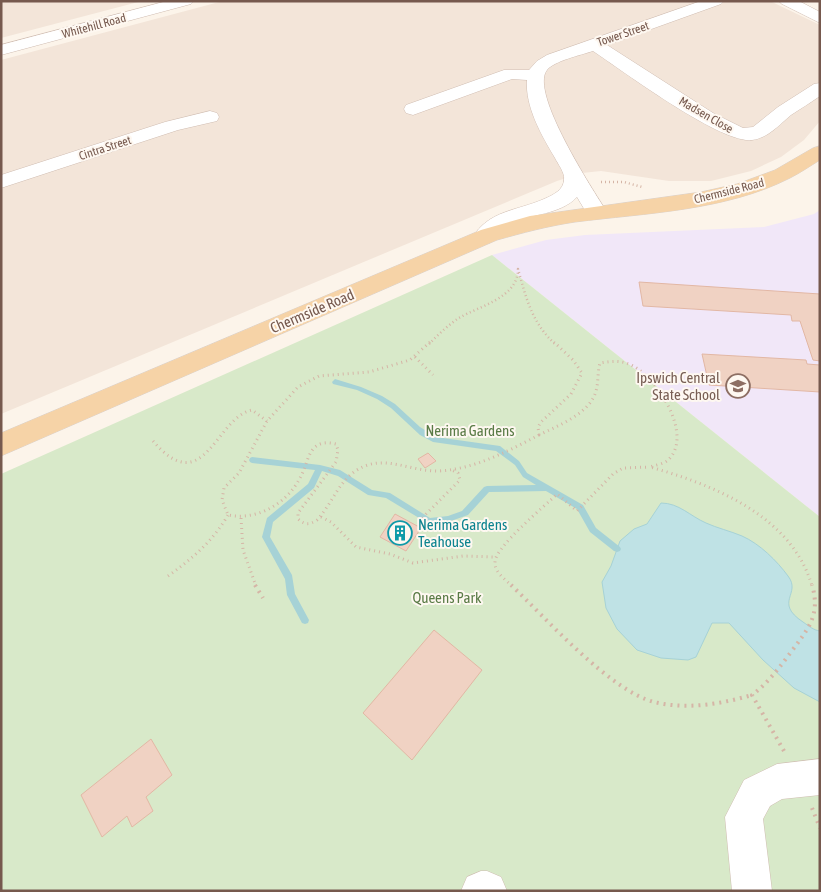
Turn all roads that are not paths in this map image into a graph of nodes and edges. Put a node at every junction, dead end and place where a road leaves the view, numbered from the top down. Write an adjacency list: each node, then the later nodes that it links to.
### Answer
1 (124, 1): 5 (street)
2 (186, 1): 5 (street, Whitehill Road)
3 (716, 1): 7 (street, Tower Street)
4 (787, 1): 6 (street)
5 (135, 15): 8 (street, Whitehill Road)
6 (820, 18)
7 (594, 44): 9 (street, Tower Street); 10 (street, Madsen Close)
8 (1, 50)
9 (536, 75): 11 (street); 14 (street)
10 (820, 88)
11 (413, 109)
12 (210, 117): 15 (street, Cintra Street)
13 (820, 152): 17 (main road, Chermside Road)
14 (575, 176): 18 (street); 19 (street)
15 (1, 182)
16 (806, 183): 17 (main road, Chermside Road)
17 (632, 210): 18 (main road, Chermside Road)
18 (596, 212): 19 (main road, Chermside Road)
19 (483, 238): 20 (main road, Chermside Road)
20 (1, 445)
21 (810, 777): 24 (street)
22 (480, 891): 23 (street)
23 (487, 891)
24 (752, 891)

